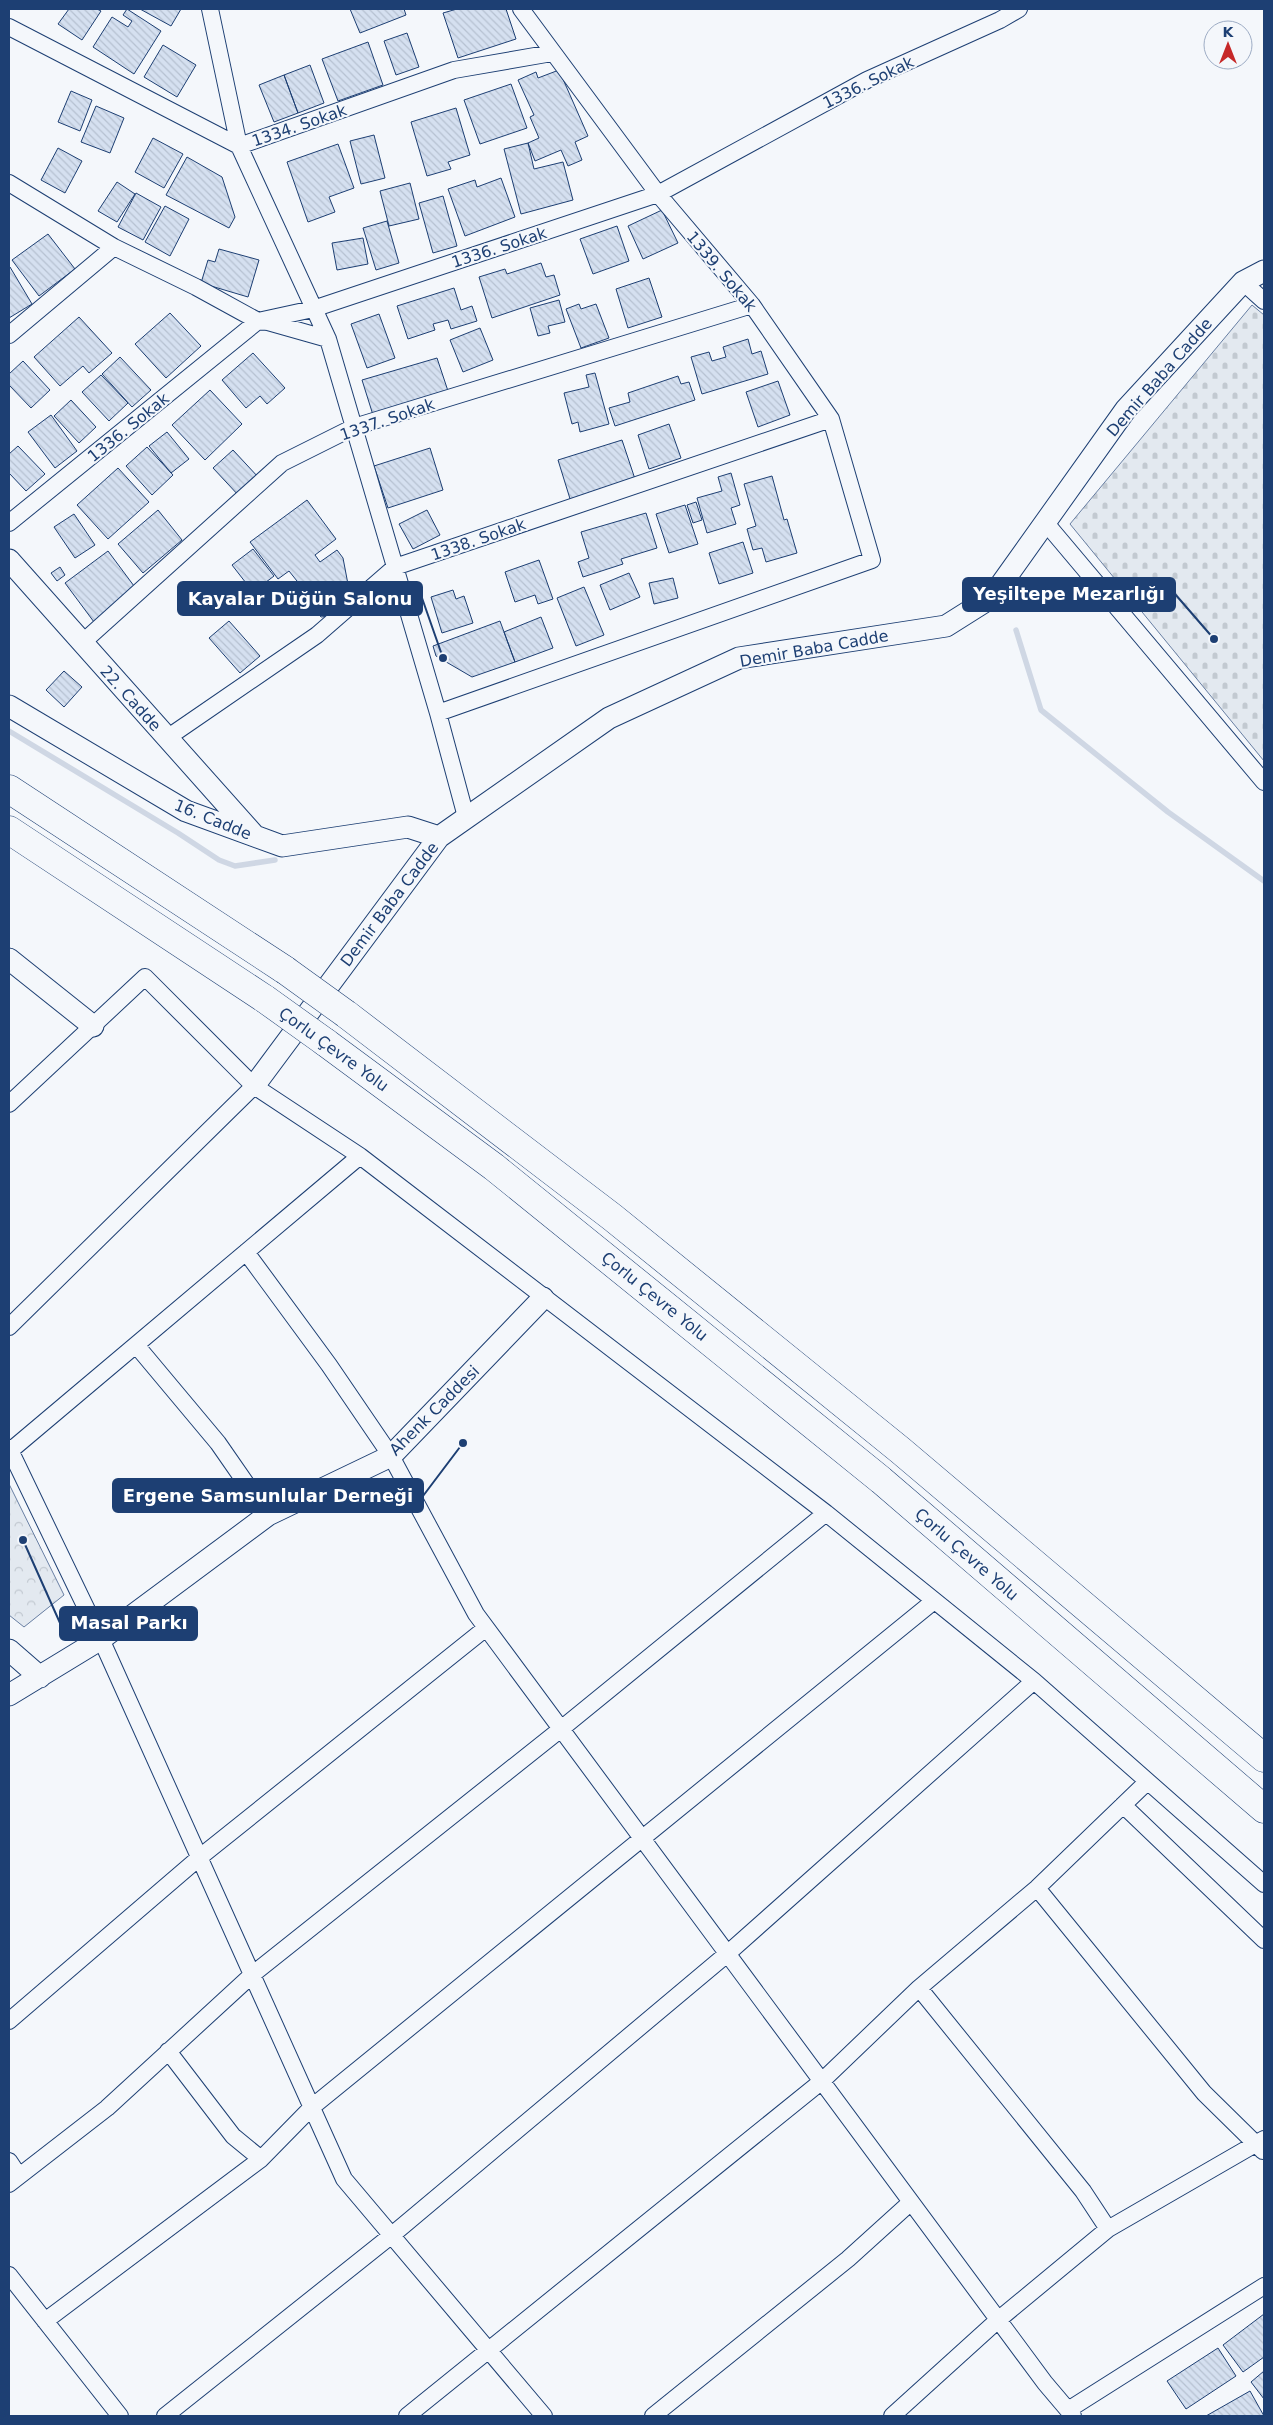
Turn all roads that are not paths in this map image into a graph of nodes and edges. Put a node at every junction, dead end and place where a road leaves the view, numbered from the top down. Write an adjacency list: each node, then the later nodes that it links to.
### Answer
1 (210, 9): 6 (street)
2 (521, 9): 5 (street, 1339. Sokak)
3 (1019, 9): 8 (street, 1336. Sokak)
4 (9, 27): 6 (street, 1334. Sokak)
5 (552, 53): 6 (street, 1334. Sokak); 8 (street, 1339. Sokak)
6 (239, 146): 14 (street)
7 (9, 183): 9 (street)
8 (658, 194): 13 (street, 1339. Sokak); 14 (street, 1336. Sokak)
9 (114, 247): 15 (street); 16 (street)
10 (1264, 270): 11 (street, Demir Baba Cadde)
11 (1243, 282): 12 (street); 20 (street, Demir Baba Cadde)
12 (1264, 301)
13 (752, 305): 18 (street, 1339. Sokak); 19 (street, 1337. Sokak)
14 (313, 309): 15 (street, 1336. Sokak); 17 (street)
15 (258, 321): 17 (street); 21 (street, 1336. Sokak)
16 (9, 335)
17 (328, 340): 19 (street)
18 (831, 419): 23 (street, 1338. Sokak); 26 (street, 1339. Sokak)
19 (354, 426): 23 (street); 24 (street, 1337. Sokak)
20 (1045, 522): 28 (street); 30 (street, Demir Baba Cadde)
21 (9, 523)
22 (9, 560): 24 (street, 22. Cadde)
23 (395, 567): 26 (street); 27 (street, 1338. Sokak)
24 (82, 643): 27 (street, 22. Cadde)
25 (9, 706): 32 (street, 16. Cadde)
26 (438, 713): 30 (street)
27 (166, 738): 32 (street, 22. Cadde)
28 (1264, 782)
29 (9, 789): 55 (highway, Çorlu Çevre Yolu, bridge)
30 (466, 818): 33 (street, Demir Baba Cadde)
31 (9, 830): 58 (highway, Çorlu Çevre Yolu, bridge)
32 (254, 836): 33 (street, 16. Cadde)
33 (439, 837): 36 (street, Demir Baba Cadde)
34 (9, 958): 35 (street)
35 (92, 1026): 36 (street); 37 (street)
36 (254, 1086): 38 (street); 41 (street)
37 (9, 1104)
38 (360, 1156): 39 (street); 40 (street)
39 (246, 1252): 42 (street); 44 (street)
40 (543, 1298): 44 (street, Ahenk Caddesi); 45 (street)
41 (9, 1327)
42 (136, 1345): 43 (street); 46 (street)
43 (9, 1450): 49 (street)
44 (391, 1456): 46 (street, Ahenk Caddesi); 48 (street)
45 (826, 1513): 47 (street); 54 (street)
46 (268, 1515): 49 (street, Ahenk Caddesi)
47 (934, 1601): 52 (street); 59 (street)
48 (486, 1628): 54 (street); 60 (street)
49 (100, 1639): 51 (street, Ahenk Caddesi); 60 (street)
50 (9, 1650): 51 (street)
51 (40, 1677): 53 (street, Ahenk Caddesi)
52 (1034, 1681): 56 (street); 64 (street)
53 (9, 1695)
54 (561, 1729): 59 (street); 65 (street)
55 (1264, 1758)
56 (1147, 1782): 57 (street); 61 (street)
57 (1122, 1805): 62 (street); 63 (street)
58 (1264, 1809)
59 (643, 1839): 64 (street); 70 (street)
60 (200, 1857): 65 (street); 67 (street)
61 (1264, 1884)
62 (1037, 1888): 66 (street); 71 (street)
63 (1264, 1940)
64 (727, 1954): 69 (street); 77 (street)
65 (253, 1974): 68 (street); 70 (street)
66 (919, 1988): 69 (street); 76 (street)
67 (9, 2021)
68 (168, 2051): 72 (street); 74 (street)
69 (822, 2081): 75 (street); 82 (street)
70 (312, 2107): 72 (street); 77 (street)
71 (1262, 2146): 76 (street)
72 (261, 2159): 81 (street)
73 (9, 2161): 74 (street)
74 (14, 2180)
75 (911, 2202): 80 (street); 88 (street)
76 (1108, 2229): 80 (street)
77 (392, 2235): 82 (street); 85 (street)
78 (9, 2274): 81 (street)
79 (1264, 2286): 83 (street)
80 (998, 2320): 83 (street); 89 (street)
81 (45, 2321): 84 (street)
82 (490, 2351): 86 (street); 87 (street)
83 (1071, 2413)
84 (120, 2416)
85 (165, 2416)
86 (408, 2416)
87 (544, 2416)
88 (653, 2416)
89 (892, 2416)

